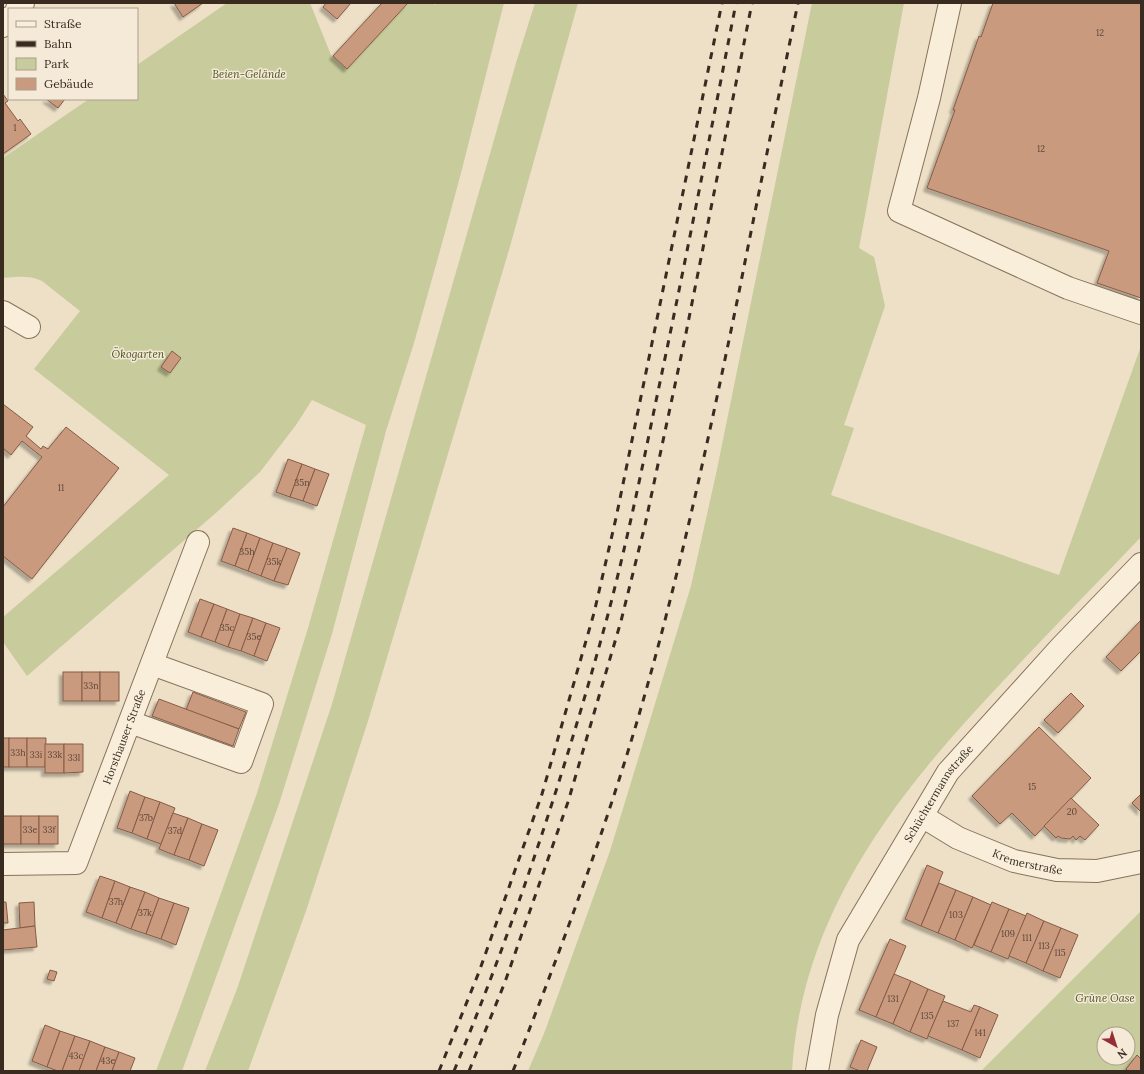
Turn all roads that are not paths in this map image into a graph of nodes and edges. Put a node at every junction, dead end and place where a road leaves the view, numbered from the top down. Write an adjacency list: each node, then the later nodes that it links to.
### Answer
1 (950, 3): 3 (street)
2 (3, 312): 4 (street)
3 (1141, 313)
4 (29, 327)
5 (198, 542): 7 (street, Horsthauser Straße)
6 (1141, 564): 9 (street, Schüchtermannstraße)
7 (152, 664): 8 (street, Horsthauser Straße); 8 (street)
8 (130, 722): 11 (street, Horsthauser Straße)
9 (922, 816): 10 (street, Kremerstraße); 12 (street, Schüchtermannstraße)
10 (1141, 862)
11 (3, 864)
12 (817, 1071)

